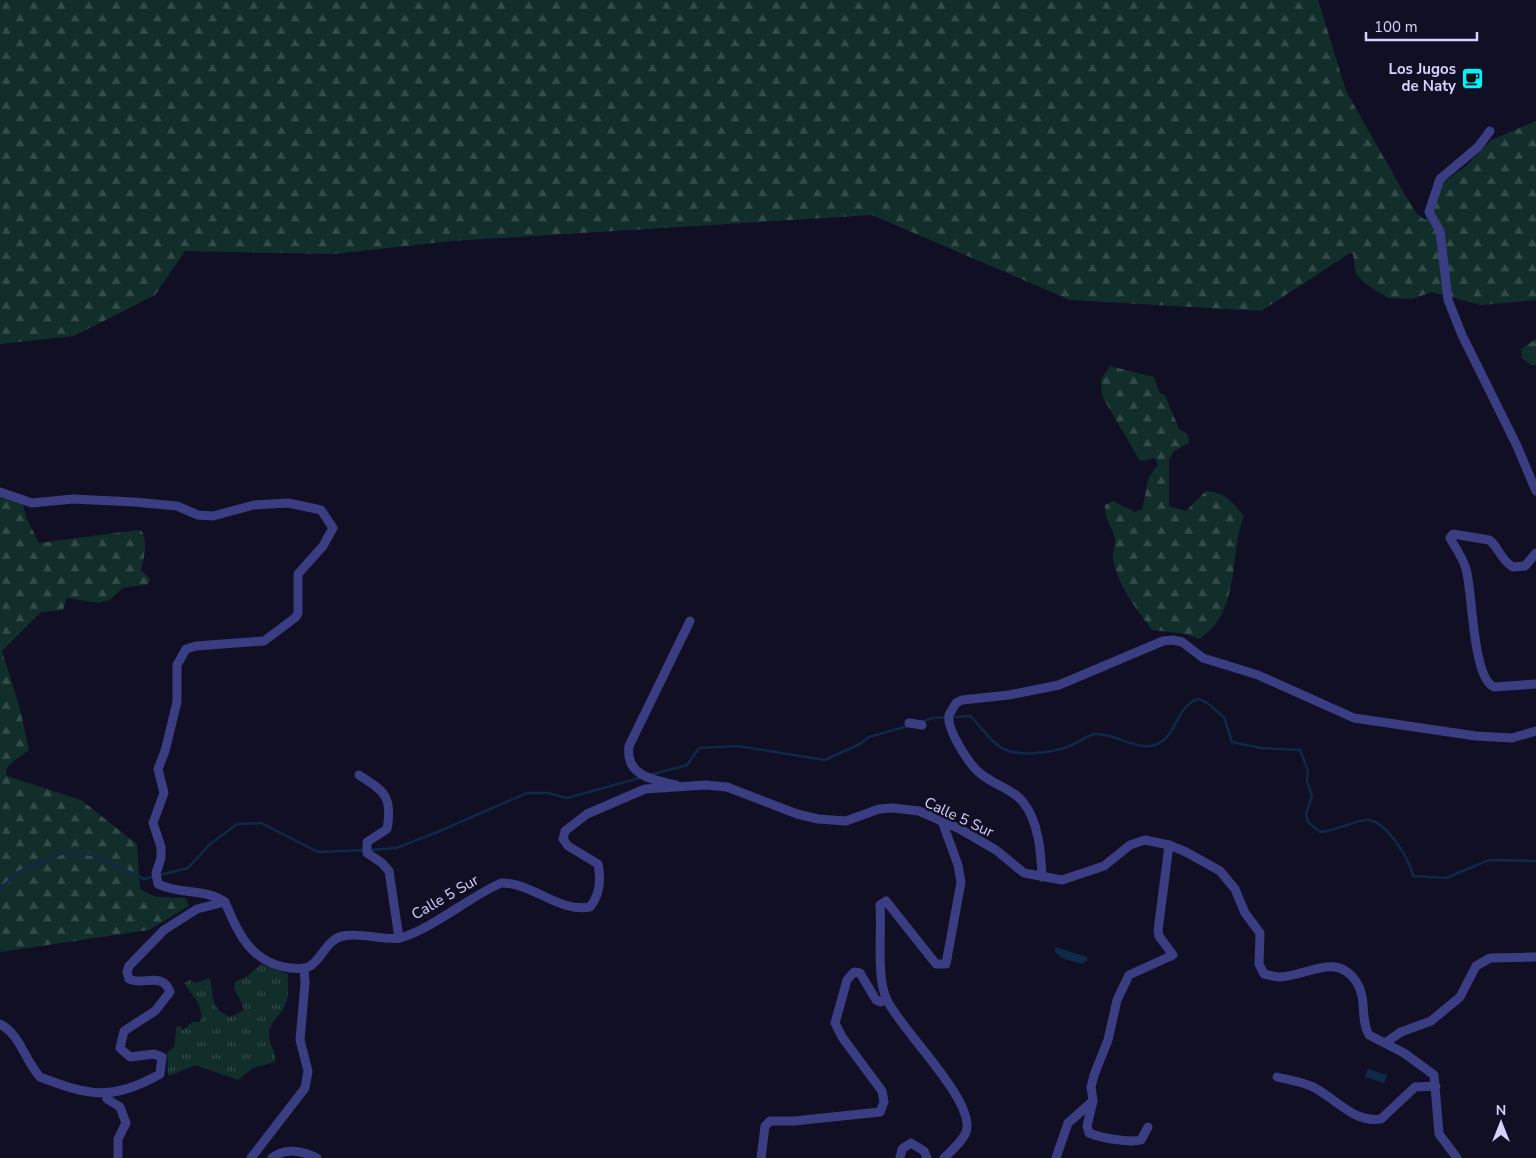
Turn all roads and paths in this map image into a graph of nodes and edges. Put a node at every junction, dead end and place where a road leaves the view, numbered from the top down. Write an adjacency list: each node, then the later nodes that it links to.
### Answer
1 (1490, 131): 3 (street)
2 (0, 492): 15 (street)
3 (1536, 492)
4 (1536, 553): 6 (street)
5 (690, 622): 11 (street)
6 (1536, 684)
7 (909, 723): 8 (street)
8 (922, 725)
9 (1536, 731): 14 (street)
10 (359, 774): 16 (street)
11 (681, 786): 12 (street, Calle 5 Sur); 16 (street, Calle 5 Sur)
12 (942, 821): 14 (street, Calle 5 Sur); 19 (street)
13 (1169, 845): 14 (street, Calle 5 Sur); 21 (street, Calle 5 Sur); 25 (street)
14 (1042, 877)
15 (225, 902): 18 (street); 24 (street)
16 (398, 938): 18 (street)
17 (1536, 958): 21 (street)
18 (304, 968): 28 (street)
19 (886, 999): 31 (street); 34 (street)
20 (0, 1024): 24 (street)
21 (1385, 1043): 23 (street)
22 (1277, 1077): 23 (street)
23 (1436, 1086): 36 (street)
24 (107, 1093): 27 (street)
25 (1093, 1101): 26 (street); 35 (street)
26 (1148, 1127)
27 (118, 1158)
28 (251, 1158)
29 (272, 1158): 30 (street)
30 (318, 1158)
31 (761, 1158)
32 (900, 1158): 33 (street)
33 (927, 1158)
34 (944, 1158)
35 (1056, 1158)
36 (1457, 1158)

